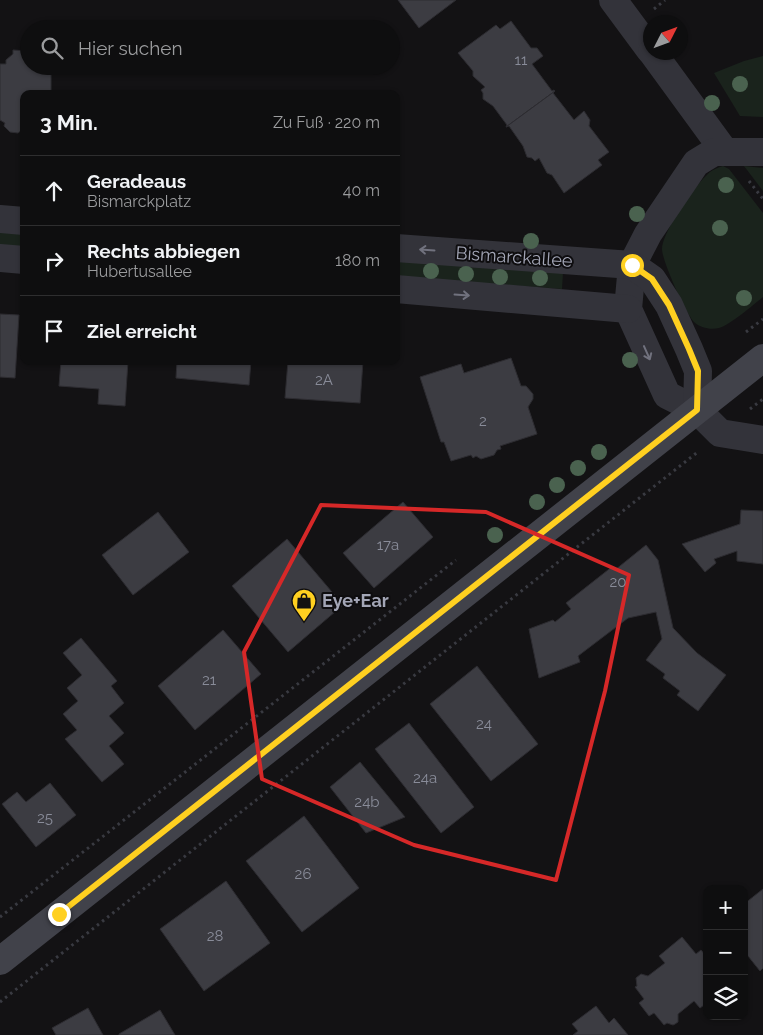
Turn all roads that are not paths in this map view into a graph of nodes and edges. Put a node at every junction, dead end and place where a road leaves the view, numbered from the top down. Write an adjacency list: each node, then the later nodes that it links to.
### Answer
1 (613, 0): 2 (street)
2 (643, 40)
3 (658, 60): 4 (street)
4 (725, 152): 5 (street); 11 (street)
5 (763, 152)
6 (0, 219): 7 (street)
7 (20, 221)
8 (400, 248): 11 (street, Bismarckallee, one-way to 8)
9 (0, 258): 10 (street)
10 (20, 260)
11 (632, 265): 13 (street); 15 (street)
12 (400, 289): 13 (street, one-way to 13)
13 (628, 308): 15 (street, one-way to 15)
14 (763, 358): 15 (main road)
15 (697, 410): 16 (street); 17 (main road)
16 (763, 440)
17 (0, 961)

